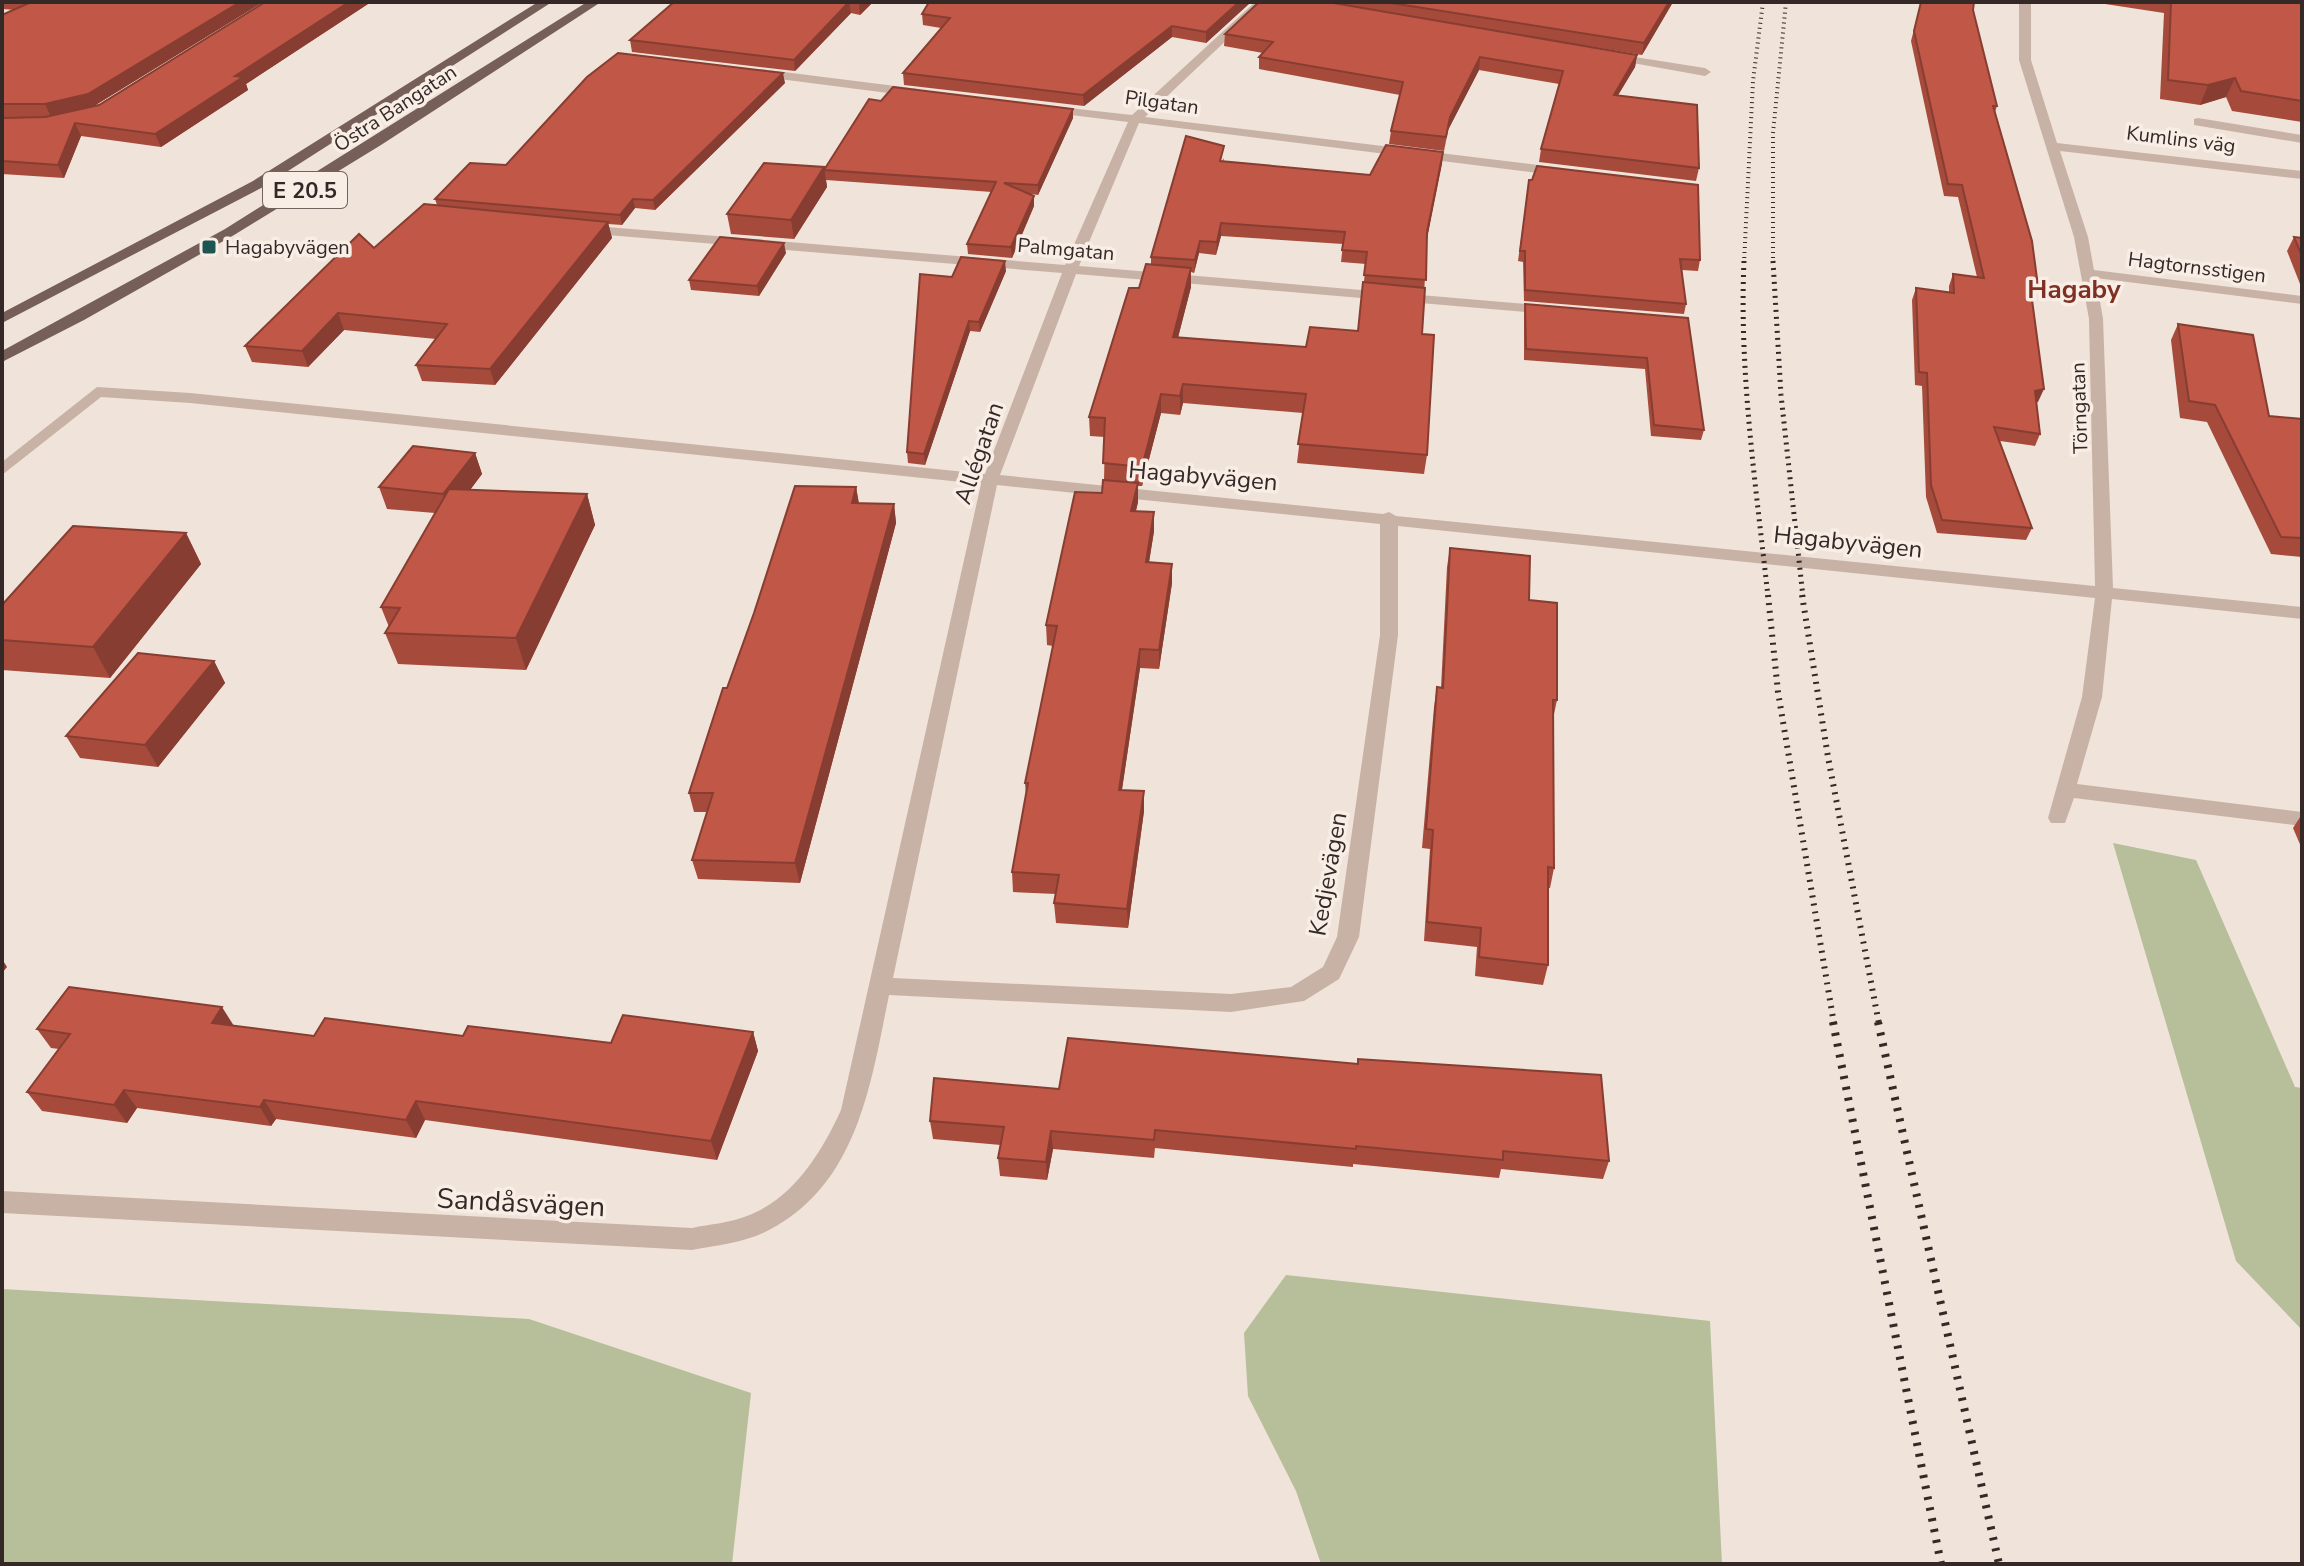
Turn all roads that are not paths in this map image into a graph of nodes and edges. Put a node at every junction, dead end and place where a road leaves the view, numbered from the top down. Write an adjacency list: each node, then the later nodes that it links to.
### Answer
1 (546, 2): 21 (main road, Östra Bangatan / E 20.5)
2 (595, 2): 22 (main road, Östra Bangatan / E 20.5)
3 (1261, 2): 10 (street, Allégatan)
4 (2025, 2): 13 (street, Törngatan)
5 (1597, 54): 7 (street)
6 (743, 71): 8 (street)
7 (1705, 72)
8 (931, 94)
9 (1025, 105): 10 (street, Pilgatan)
10 (1135, 119): 14 (street, Pilgatan); 17 (street, Allégatan)
11 (2198, 122): 12 (street)
12 (2302, 139)
13 (2054, 146): 15 (street, Kumlins väg); 18 (street, Törngatan)
14 (1575, 173)
15 (2302, 175)
16 (562, 227): 17 (street, Palmgatan)
17 (1071, 268): 20 (street, Palmgatan); 24 (street, Allégatan)
18 (2087, 273): 19 (street, Hagtornsstigen); 26 (street, Törngatan)
19 (2302, 300)
20 (1567, 311)
21 (2, 319)
22 (2, 357)
23 (2, 470): 24 (street, Hagabyvägen)
24 (990, 481): 25 (street, Hagabyvägen); 31 (street, Allégatan)
25 (1389, 517): 26 (street, Hagabyvägen); 31 (street, Kedjevägen)
26 (2104, 594): 27 (street, Hagabyvägen); 28 (street, Törngatan)
27 (2302, 613)
28 (2065, 790): 29 (street, Törngatan); 30 (street)
29 (2058, 818)
30 (2302, 819)
31 (880, 986): 32 (street, Sandåsvägen)
32 (2, 1202)

